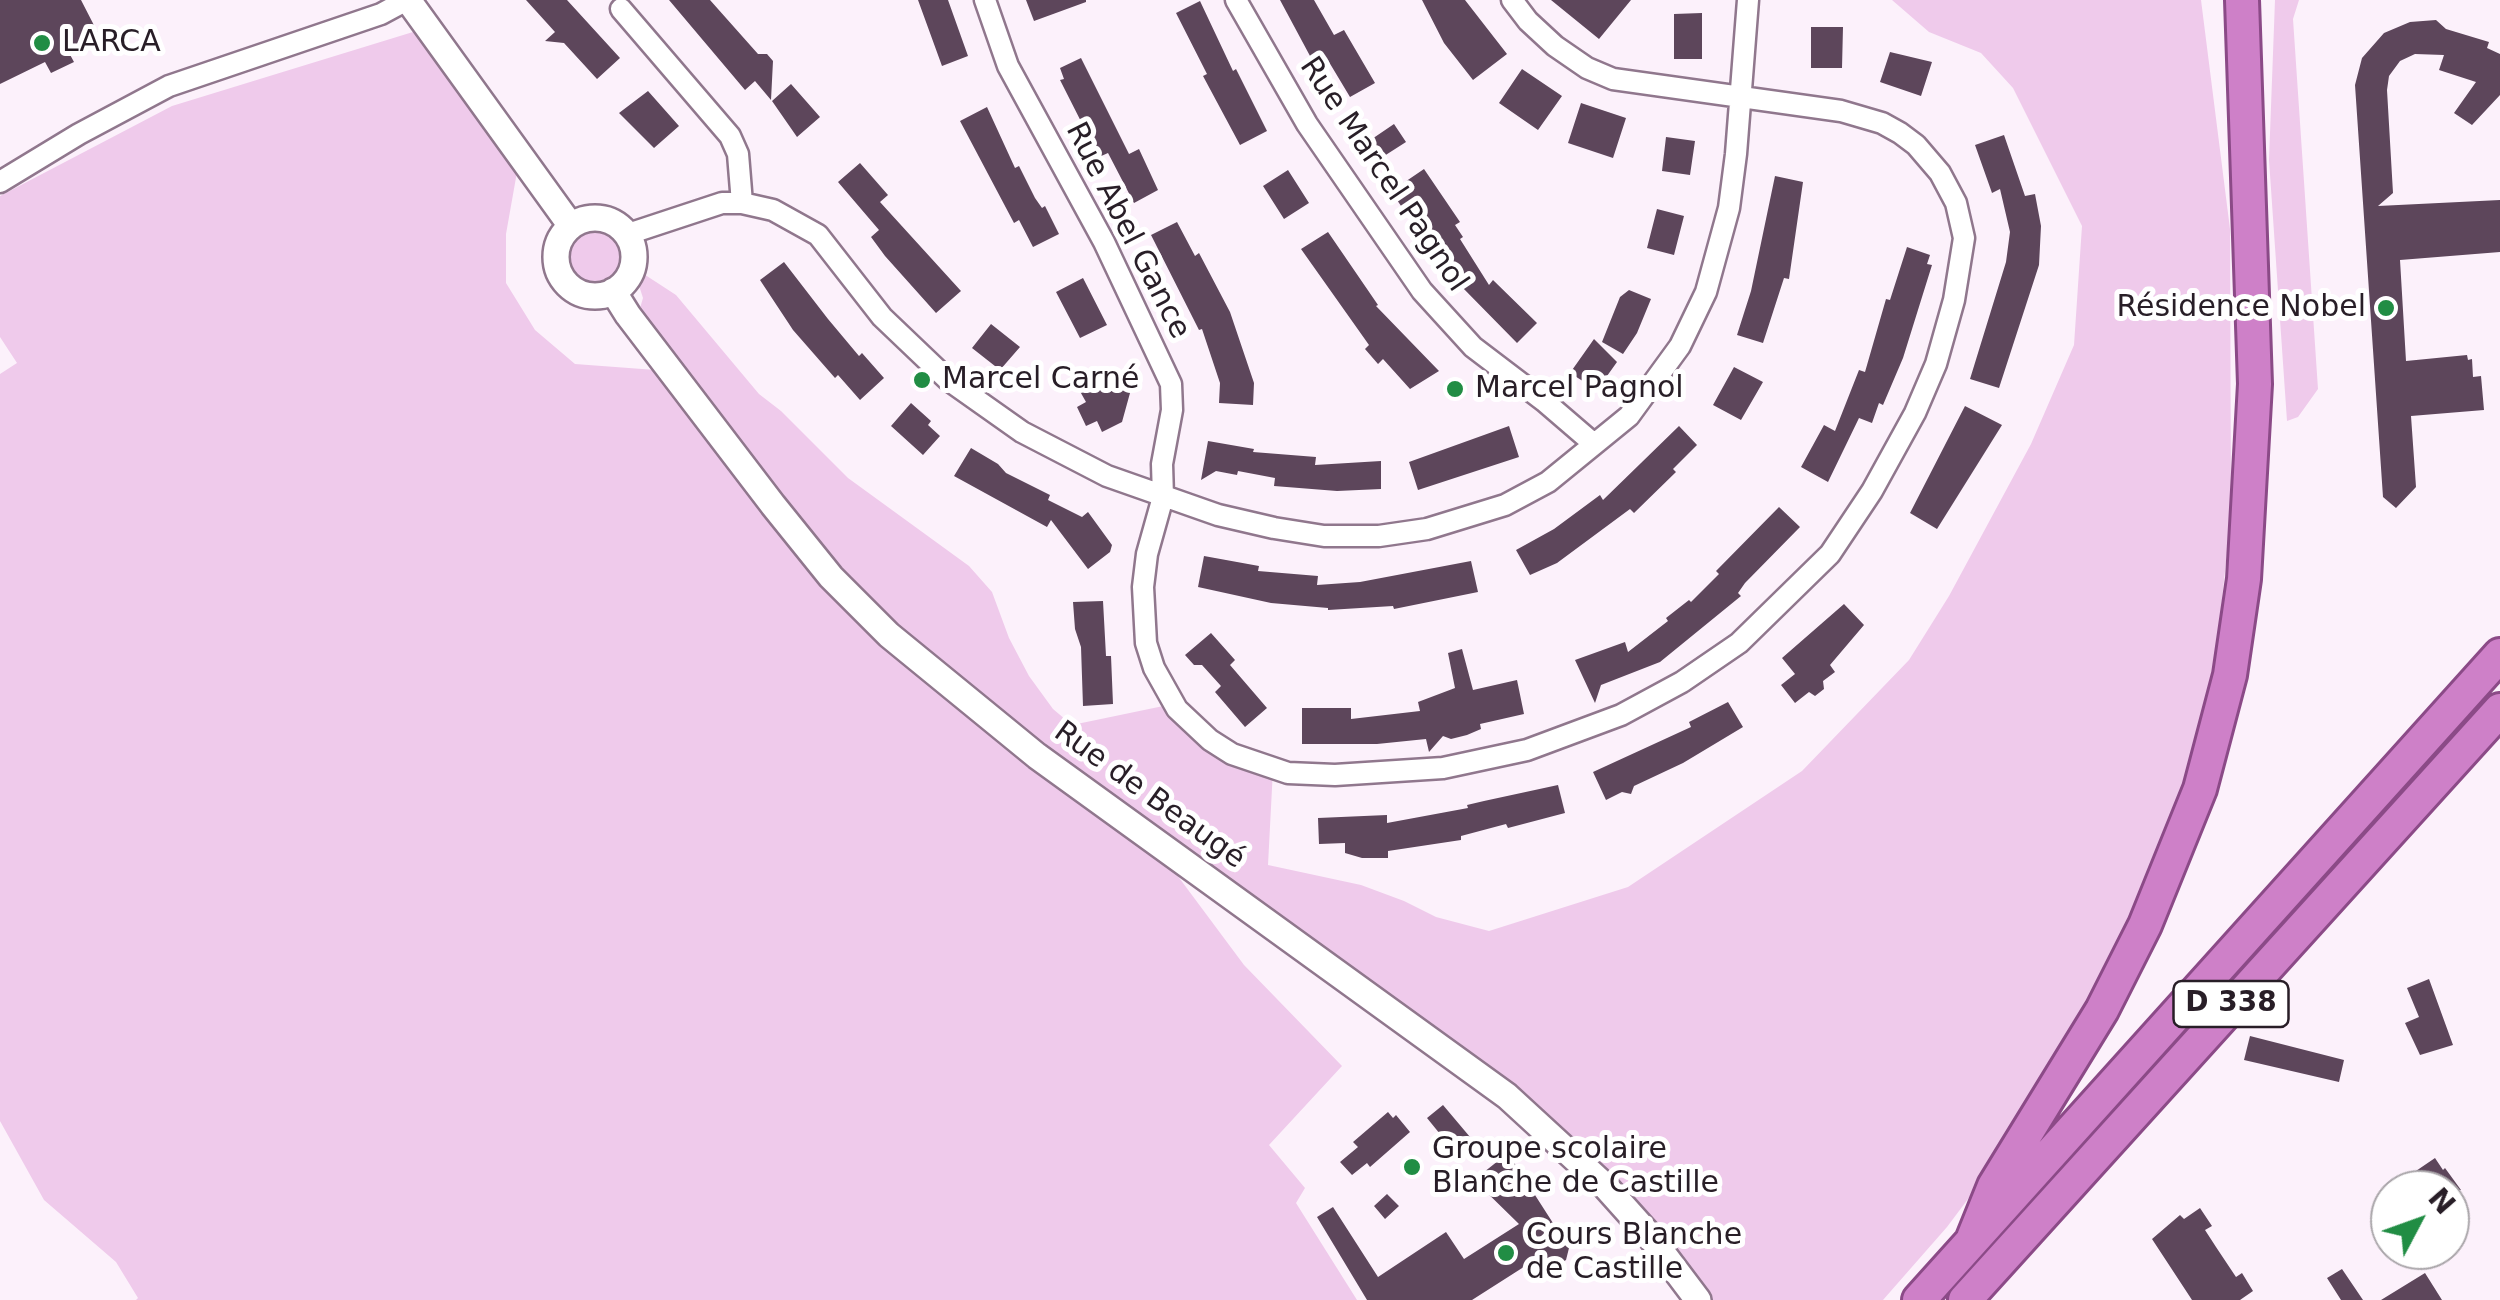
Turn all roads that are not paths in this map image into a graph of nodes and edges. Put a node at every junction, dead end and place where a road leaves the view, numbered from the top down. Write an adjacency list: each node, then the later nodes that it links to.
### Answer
1 (408, 0): 10 (street); 12 (street)
2 (984, 0): 17 (street, Rue Abel Gance)
3 (1236, 0): 16 (street, Rue Marcel Pagnol)
4 (1512, 0): 9 (street, Rue Abel Gance)
5 (1748, 0): 9 (street)
6 (2220, 0): 15 (highway)
7 (2242, 0): 15 (highway)
8 (622, 9): 11 (street)
9 (1741, 97): 16 (street); 17 (street, Rue Abel Gance)
10 (0, 182)
11 (742, 202): 13 (street); 17 (street)
12 (571, 226): 13 (street); 14 (street)
13 (628, 234): 14 (street)
14 (613, 292): 21 (street, Rue de Beaugé)
15 (2254, 384): 20 (highway)
16 (1594, 444): 17 (street)
17 (1163, 497)
18 (2500, 655): 20 (highway, D 338)
19 (2500, 710): 23 (highway, D 338)
20 (1973, 1238): 22 (highway, D 338)
21 (1698, 1300)
22 (1919, 1300)
23 (1965, 1300)

